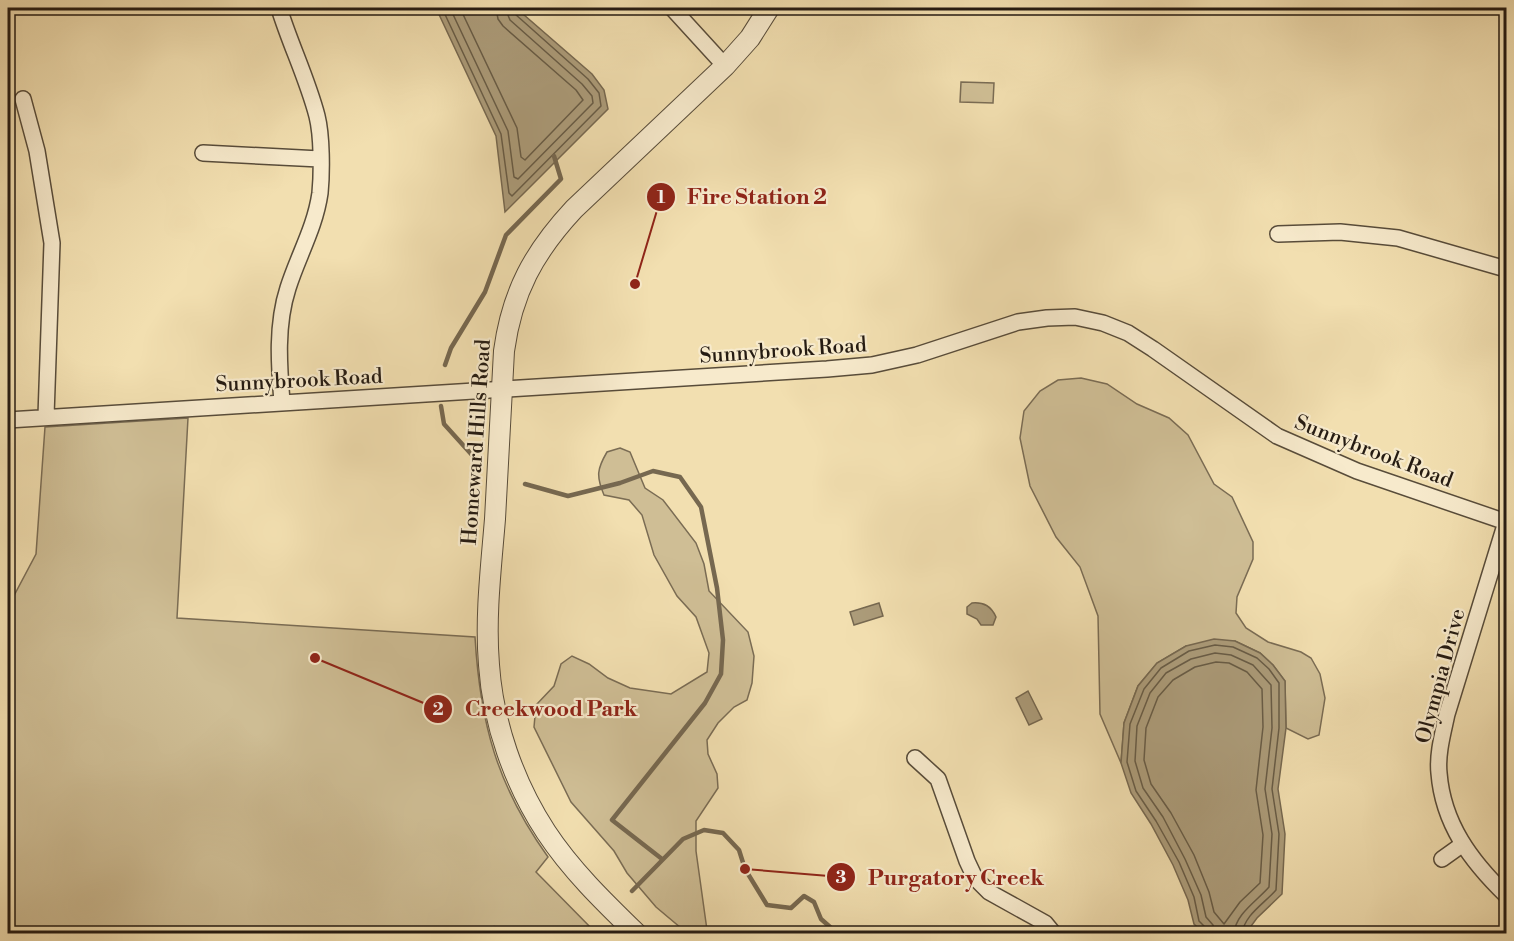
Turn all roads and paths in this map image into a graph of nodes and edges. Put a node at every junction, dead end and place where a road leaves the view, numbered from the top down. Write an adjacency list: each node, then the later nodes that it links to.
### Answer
1 (279, 8): 7 (street)
2 (672, 8): 4 (street)
3 (770, 8): 4 (street, Homeward Hills Road)
4 (725, 66): 10 (street, Homeward Hills Road)
5 (23, 99): 12 (street)
6 (203, 153): 7 (street)
7 (320, 159): 11 (street)
8 (1278, 234): 9 (street)
9 (1506, 269)
10 (503, 389): 11 (street, Sunnybrook Road); 14 (street, Sunnybrook Road); 19 (street, Homeward Hills Road)
11 (282, 402): 12 (street, Sunnybrook Road)
12 (46, 416): 13 (street, Sunnybrook Road)
13 (8, 420)
14 (1506, 522): 16 (street, Olympia Drive)
15 (915, 758): 20 (street)
16 (1463, 844): 17 (street); 18 (street, Olympia Drive)
17 (1442, 859)
18 (1506, 895)
19 (637, 933)
20 (1054, 933)

